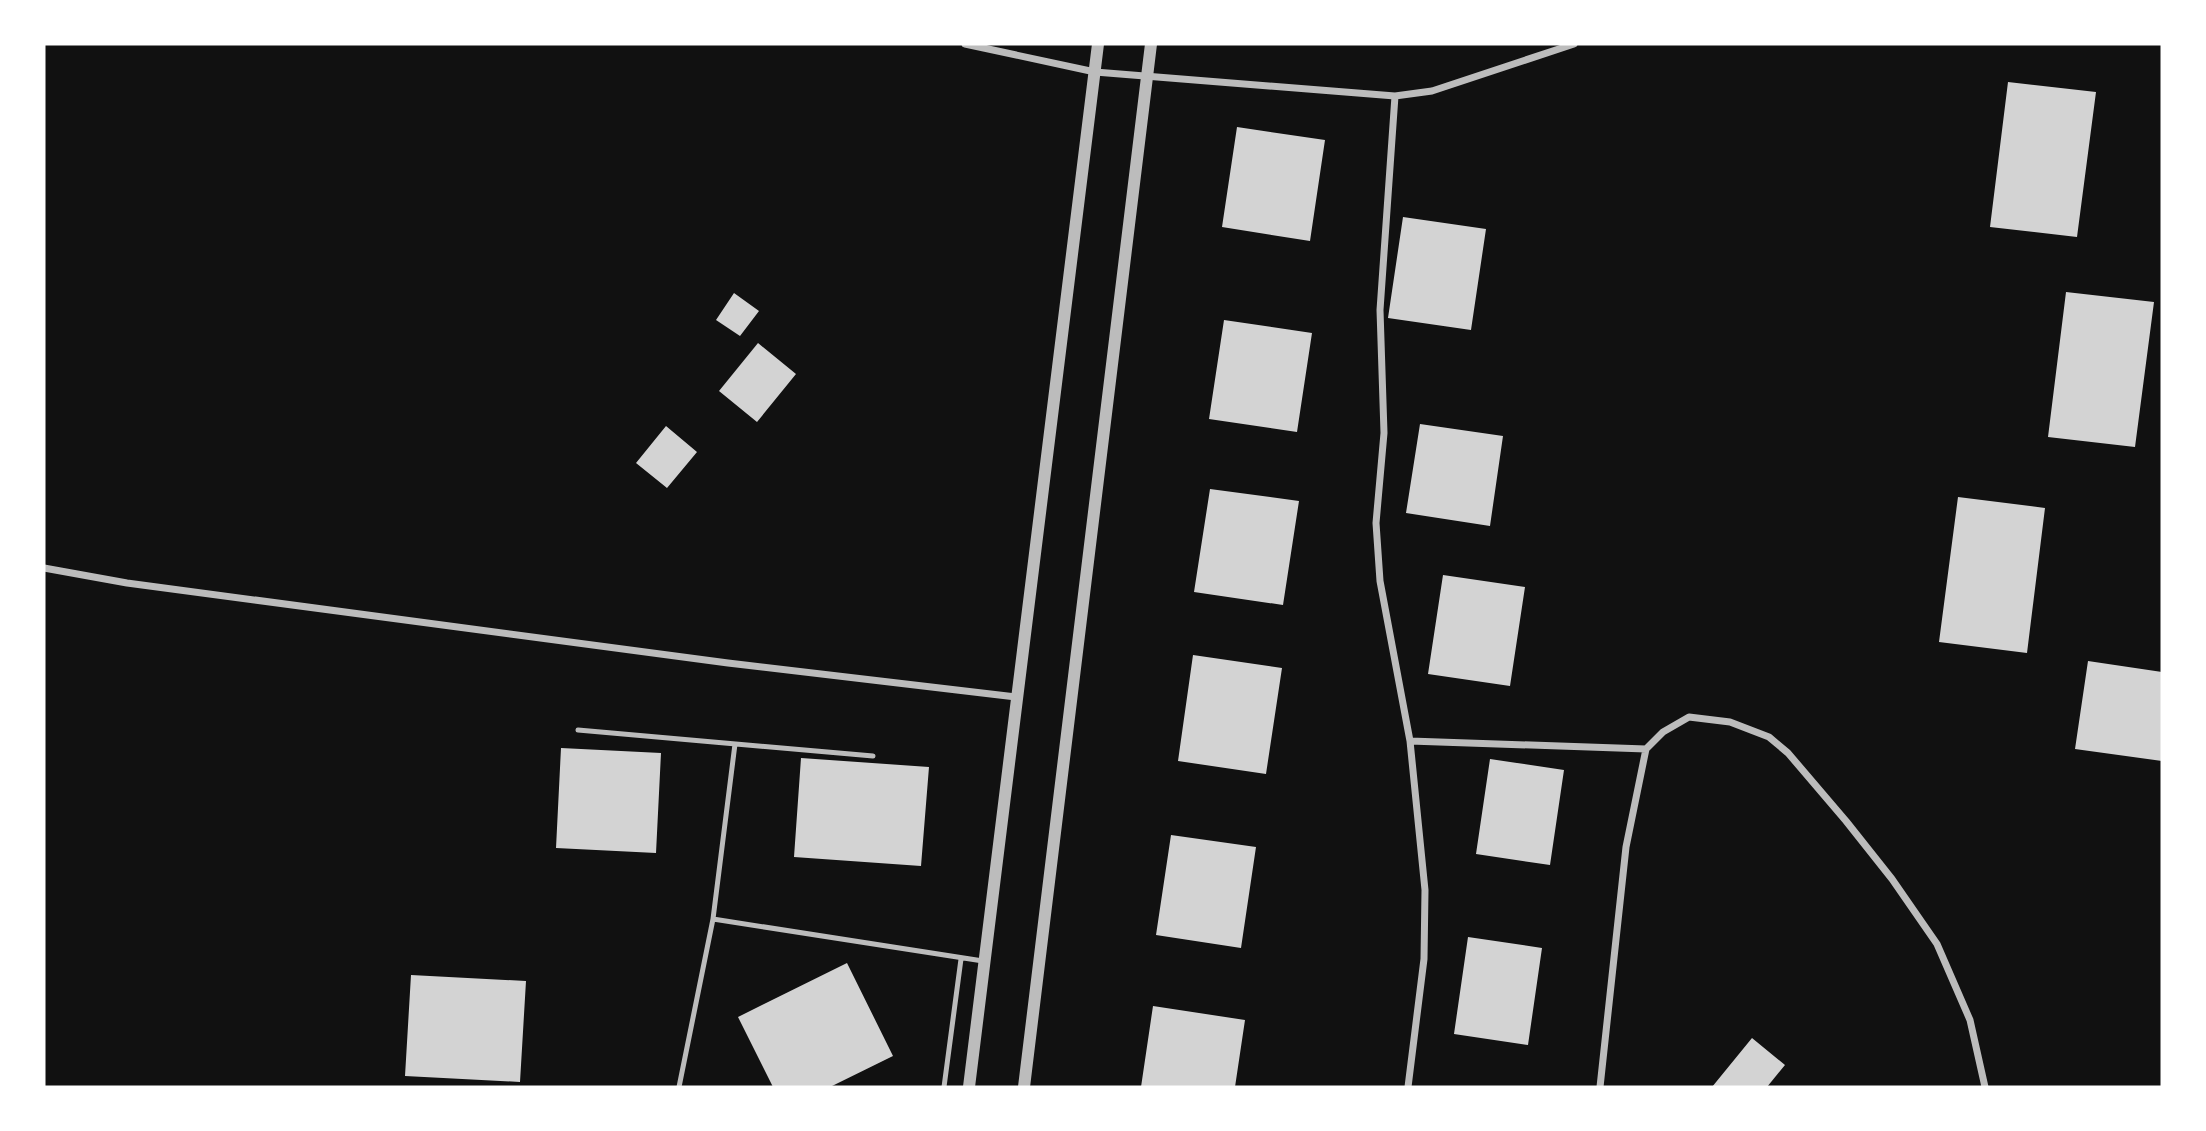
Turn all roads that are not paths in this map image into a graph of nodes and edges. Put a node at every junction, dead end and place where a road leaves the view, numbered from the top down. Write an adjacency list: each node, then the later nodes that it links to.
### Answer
1 (965, 44): 5 (street)
2 (1098, 44): 5 (street)
3 (1151, 44): 6 (street)
4 (1574, 44): 7 (street)
5 (1095, 72): 6 (street); 9 (street)
6 (1146, 75): 7 (street); 21 (street)
7 (1395, 96): 11 (street)
8 (44, 568): 9 (street)
9 (1016, 697): 17 (street)
10 (578, 730): 12 (lane)
11 (1410, 741): 13 (street); 22 (street)
12 (735, 744): 14 (lane); 15 (lane)
13 (1646, 749): 23 (street); 24 (street)
14 (873, 756)
15 (713, 919): 16 (lane); 18 (lane)
16 (961, 959): 17 (lane); 19 (lane)
17 (984, 961): 20 (street)
18 (679, 1087)
19 (944, 1087)
20 (969, 1087)
21 (1024, 1087)
22 (1408, 1087)
23 (1600, 1087)
24 (1985, 1087)

